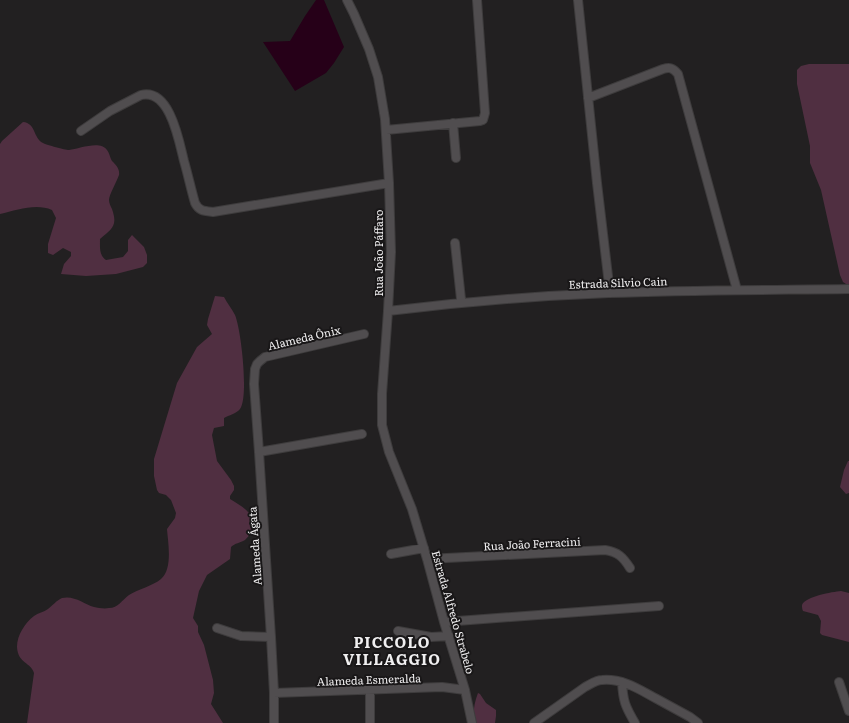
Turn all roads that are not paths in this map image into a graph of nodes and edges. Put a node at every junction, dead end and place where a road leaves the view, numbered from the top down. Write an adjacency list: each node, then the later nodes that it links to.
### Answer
1 (347, 0): 7 (street, Rua João Páffaro)
2 (477, 0): 5 (street)
3 (578, 0): 4 (street)
4 (588, 98): 12 (street); 13 (street)
5 (453, 124): 7 (street); 8 (street)
6 (81, 130): 9 (street)
7 (386, 130): 9 (street, Rua João Páffaro)
8 (456, 158)
9 (389, 183): 15 (street, Rua João Páffaro)
10 (455, 243): 14 (street)
11 (849, 289): 12 (street, Estrada Silvio Cain)
12 (737, 290): 13 (street, Estrada Silvio Cain)
13 (610, 293): 14 (street, Estrada Silvio Cain)
14 (461, 302): 15 (street, Estrada Silvio Cain)
15 (388, 311): 20 (street, Rua João Páffaro)
16 (364, 334): 17 (street, Alameda Ônix)
17 (255, 369): 19 (street, Alameda Ágata)
18 (362, 434): 19 (street)
19 (259, 452): 30 (street, Alameda Ágata)
20 (412, 509): 21 (street, Estrada Alfredo Strabelo)
21 (424, 548): 22 (street); 23 (street, Estrada Alfredo Strabelo)
22 (391, 554)
23 (427, 559): 24 (street, Rua João Ferracini); 26 (street, Estrada Alfredo Strabelo)
24 (630, 568)
25 (659, 606): 26 (street)
26 (444, 622): 29 (street, Estrada Alfredo Strabelo)
27 (217, 628): 30 (street)
28 (398, 631): 29 (street)
29 (449, 636): 34 (street, Estrada Alfredo Strabelo)
30 (271, 637): 35 (street, Alameda Ágata)
31 (622, 682): 40 (street); 41 (street); 42 (street)
32 (839, 682): 36 (street)
33 (370, 690): 34 (street, Alameda Esmeralda); 35 (street, Alameda Esmeralda); 38 (street)
34 (465, 690): 39 (street, Estrada Alfredo Strabelo)
35 (274, 693): 37 (street, Alameda Ágata)
36 (849, 711)
37 (274, 723)
38 (370, 723)
39 (472, 723)
40 (534, 723)
41 (635, 723)
42 (698, 723)

